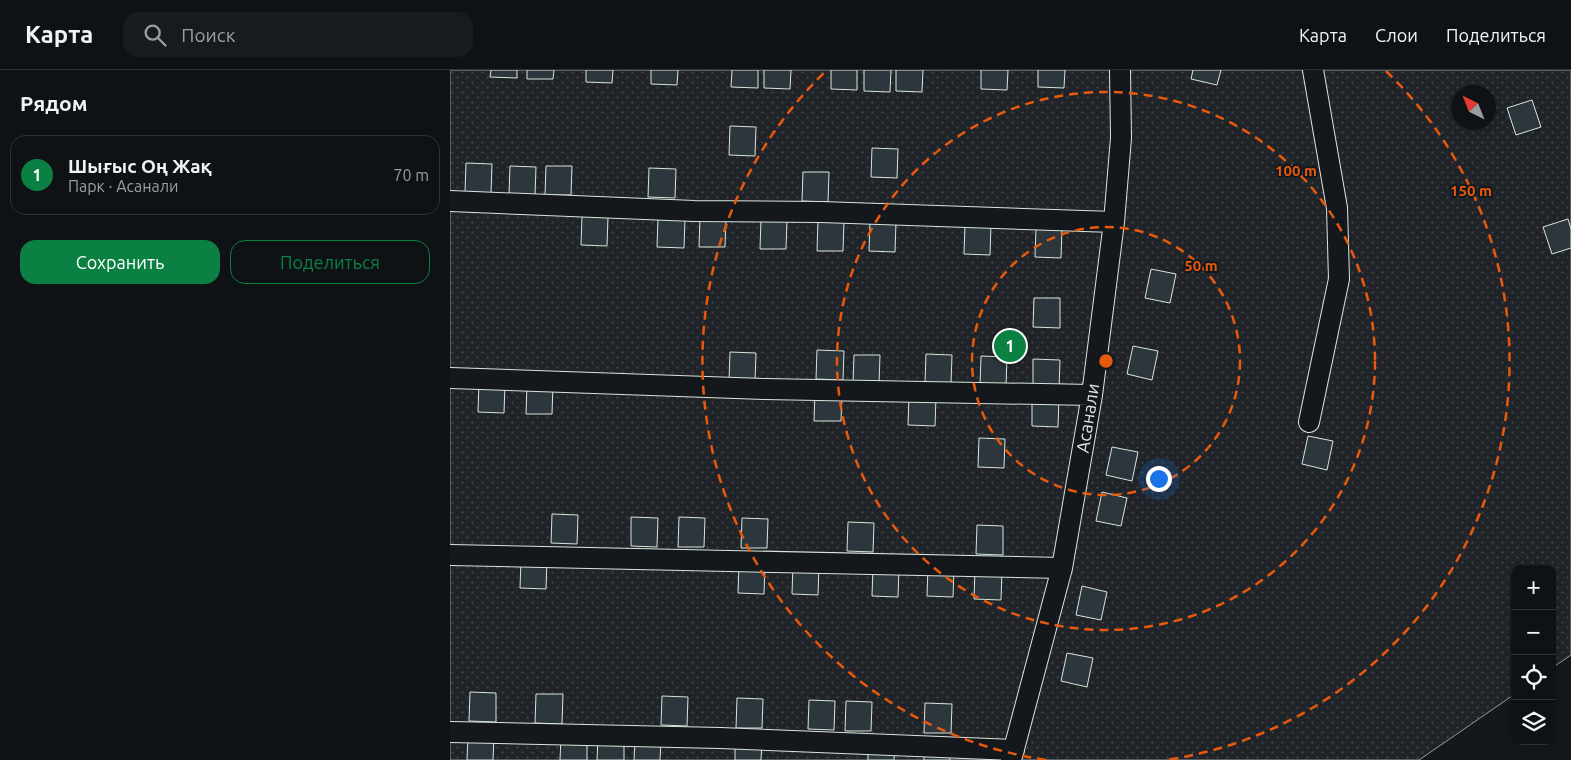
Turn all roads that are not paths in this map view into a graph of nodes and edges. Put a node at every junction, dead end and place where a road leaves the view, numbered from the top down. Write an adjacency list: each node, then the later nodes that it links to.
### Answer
1 (1120, 70): 4 (street, Асанали)
2 (1313, 70): 7 (street)
3 (450, 201): 4 (street)
4 (1114, 222): 6 (street, Асанали)
5 (450, 378): 6 (street)
6 (1092, 394): 9 (street, Асанали)
7 (1308, 422)
8 (450, 555): 9 (street)
9 (1062, 568): 11 (street, Асанали)
10 (450, 732): 11 (street)
11 (1012, 755)

